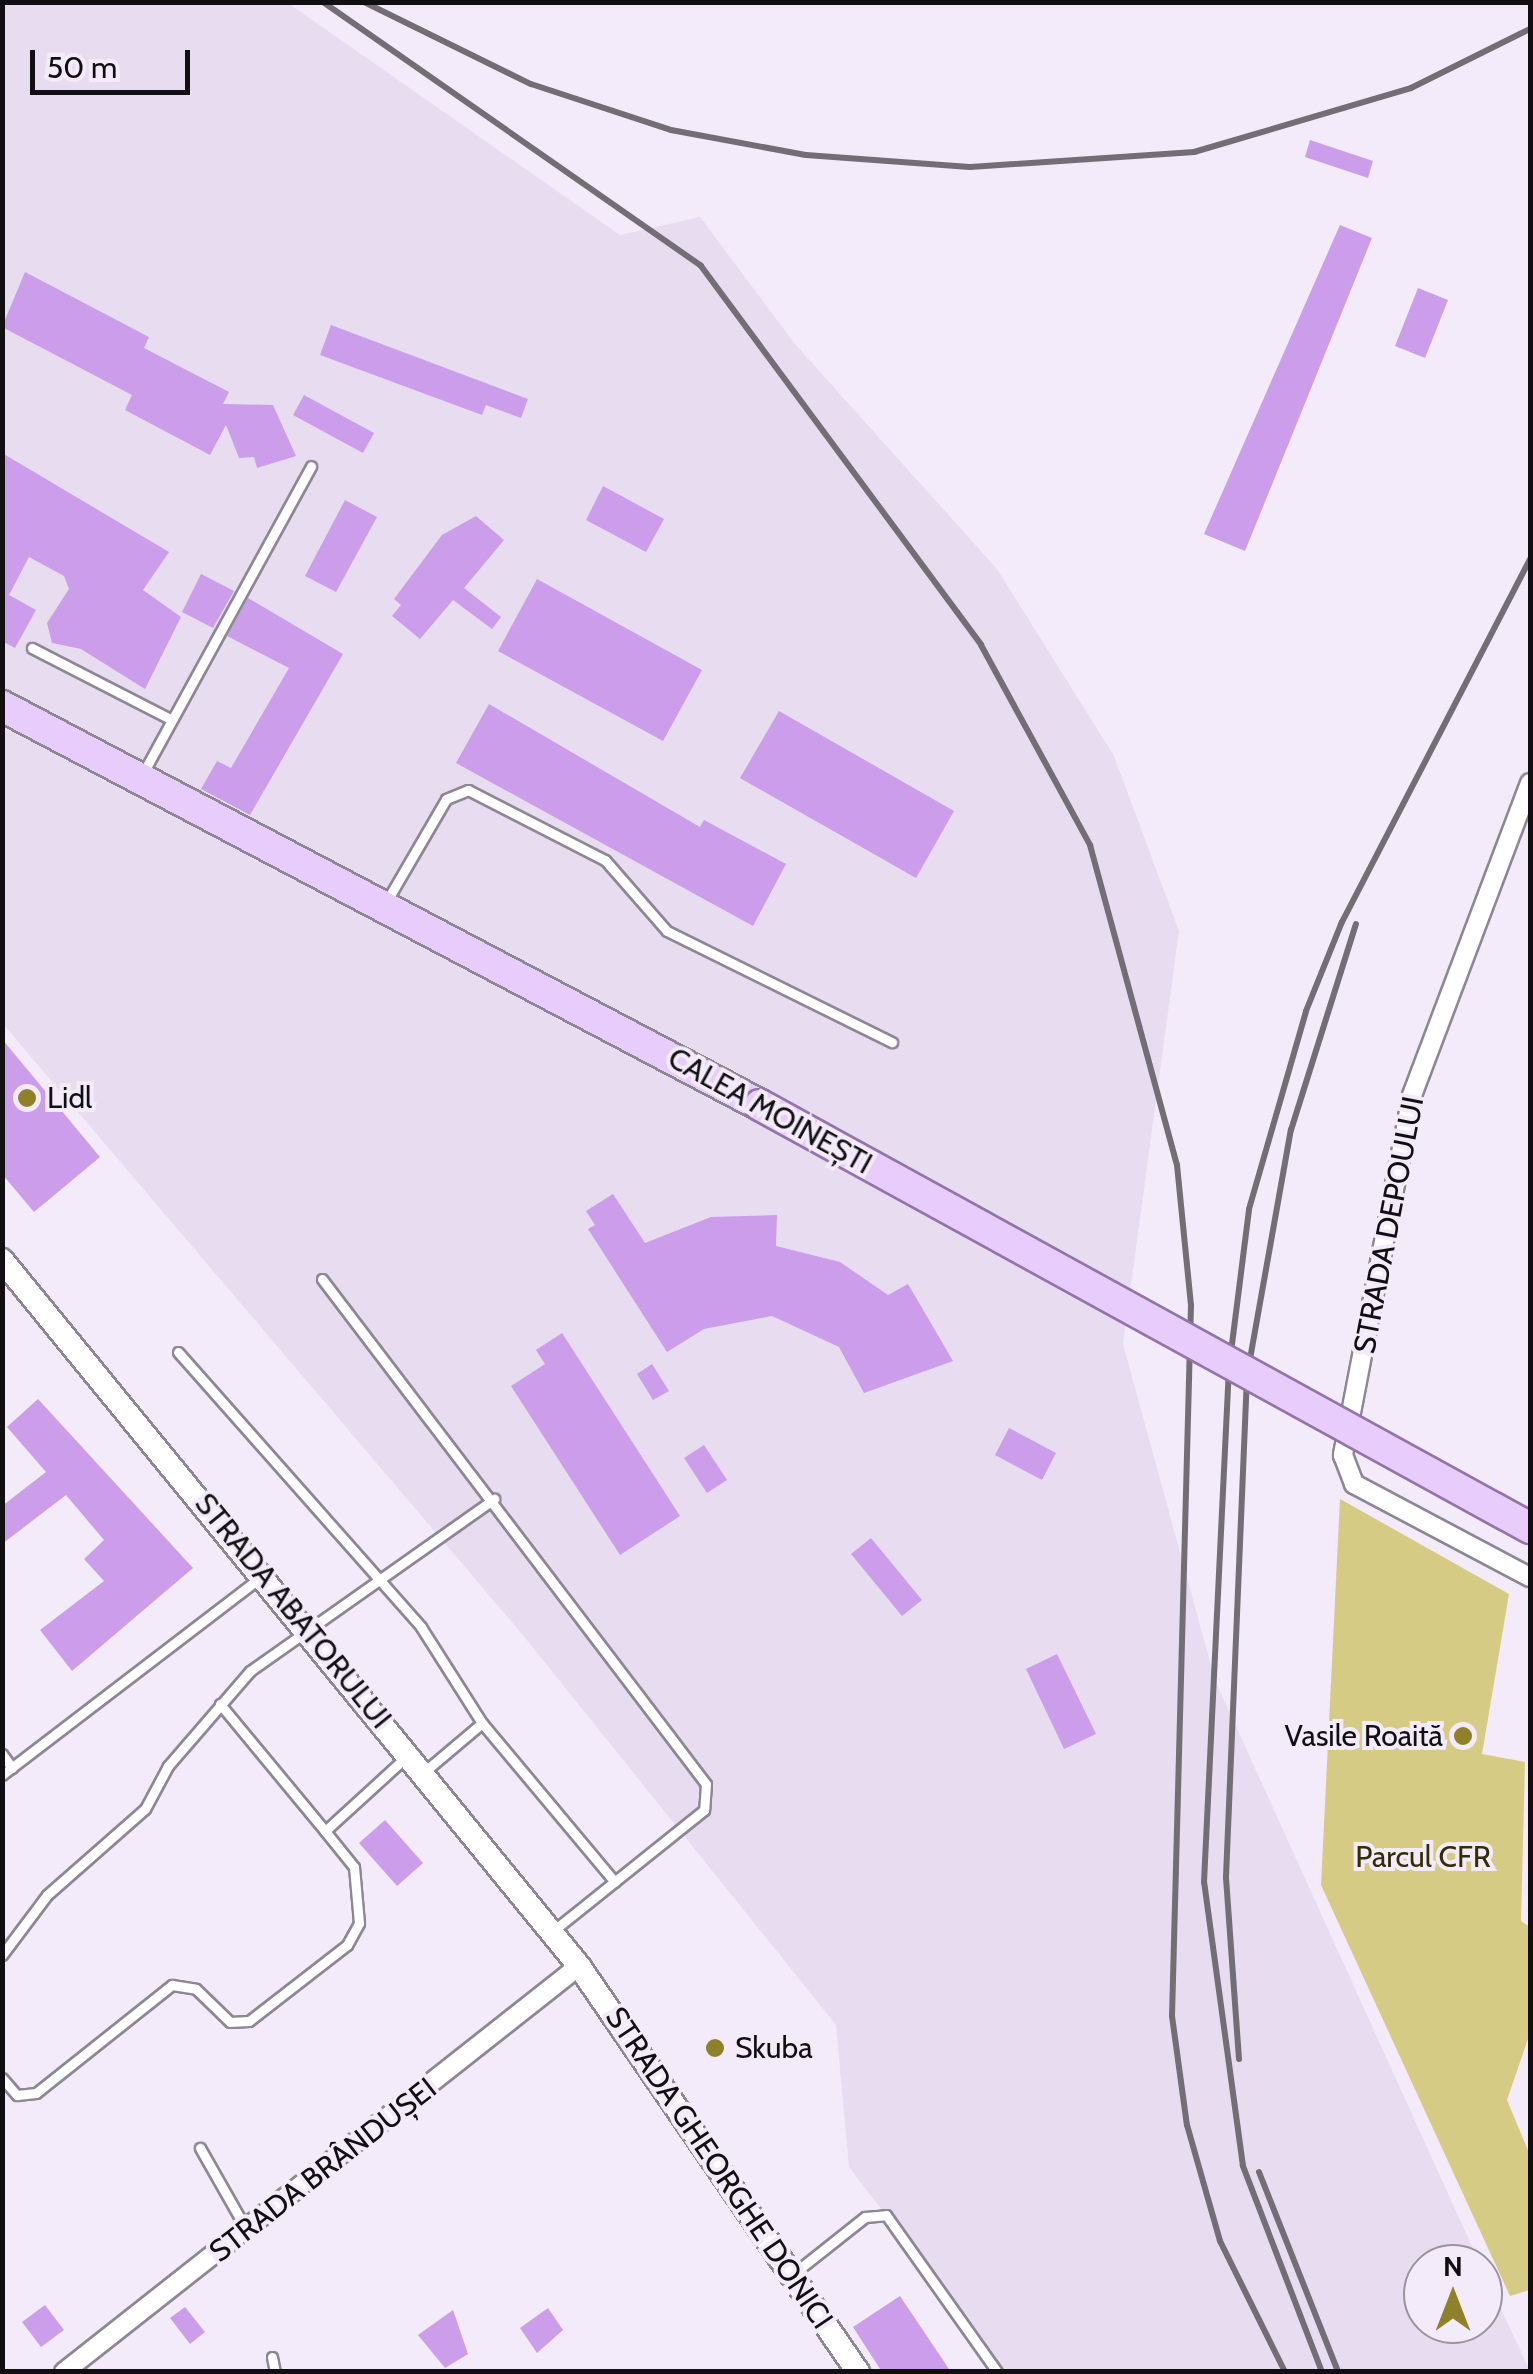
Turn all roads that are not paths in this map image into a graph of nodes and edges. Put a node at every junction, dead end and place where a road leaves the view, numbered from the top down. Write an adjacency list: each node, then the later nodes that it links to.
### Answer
1 (311, 466): 4 (lane)
2 (32, 648): 4 (lane)
3 (2, 706): 5 (main road, CALEA MOINEȘTI)
4 (172, 720): 5 (lane)
5 (140, 778): 7 (main road, CALEA MOINEȘTI)
6 (1530, 783): 15 (street, STRADA DEPOULUI)
7 (384, 906): 8 (lane); 13 (main road, CALEA MOINEȘTI, bridge)
8 (892, 1042)
9 (2, 1260): 14 (street, STRADA ABATORULUI)
10 (322, 1279): 12 (lane)
11 (178, 1352): 16 (lane)
12 (494, 1498): 16 (lane); 24 (lane)
13 (1530, 1528)
14 (264, 1574): 17 (street, STRADA ABATORULUI); 22 (lane)
15 (1530, 1577)
16 (383, 1581): 17 (lane); 19 (lane)
17 (308, 1631): 18 (lane); 21 (street, STRADA ABATORULUI)
18 (220, 1704): 23 (lane); 26 (lane)
19 (482, 1723): 21 (lane); 24 (lane)
20 (2, 1754): 22 (lane)
21 (416, 1763): 23 (lane); 25 (street, STRADA ABATORULUI)
22 (7, 1772)
23 (325, 1831): 28 (lane)
24 (614, 1882): 25 (lane)
25 (552, 1932): 27 (street, STRADA ABATORULUI)
26 (2, 1956)
27 (580, 1966): 30 (street, STRADA BRÂNDUȘEI); 31 (street, STRADA GHEORGHE DONICI)
28 (2, 2078)
29 (200, 2148): 30 (lane)
30 (247, 2231): 33 (street, STRADA BRÂNDUȘEI)
31 (793, 2274): 35 (street, STRADA GHEORGHE DONICI); 36 (lane)
32 (272, 2357): 34 (lane)
33 (64, 2372)
34 (275, 2372)
35 (858, 2372)
36 (997, 2372)

